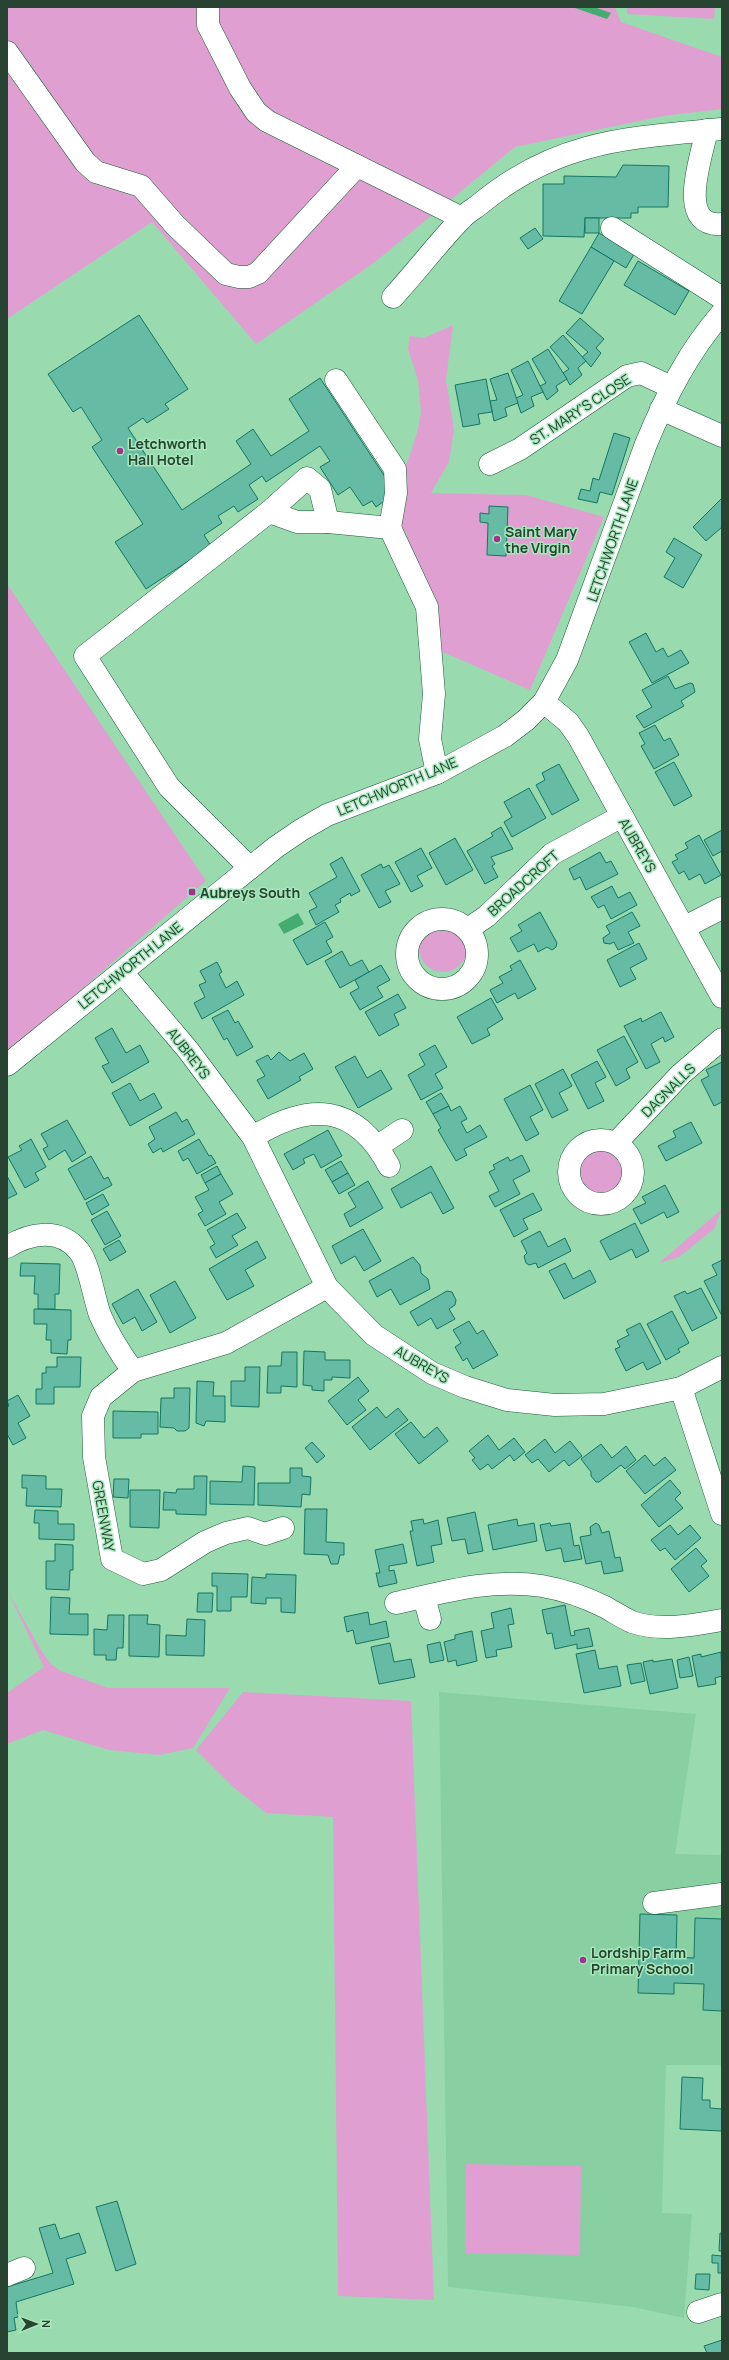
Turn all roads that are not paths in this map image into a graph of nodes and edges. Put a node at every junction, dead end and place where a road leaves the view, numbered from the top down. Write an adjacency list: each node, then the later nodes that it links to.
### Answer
1 (208, 7): 4 (street)
2 (7, 52): 4 (street)
3 (715, 129): 5 (street); 6 (street)
4 (357, 166): 5 (street)
5 (462, 218): 8 (street)
6 (722, 224)
7 (612, 228): 9 (street)
8 (393, 298)
9 (722, 298)
10 (722, 313): 12 (street, LETCHWORTH LANE)
11 (336, 380): 18 (street)
12 (671, 387): 13 (street, LETCHWORTH LANE); 15 (street, ST. MARY'S CLOSE)
13 (661, 409): 14 (street); 19 (street, LETCHWORTH LANE)
14 (722, 436)
15 (490, 464)
16 (269, 512): 17 (street); 17 (street); 22 (street)
17 (328, 522): 18 (street)
18 (390, 528): 20 (street)
19 (544, 702): 20 (street, LETCHWORTH LANE); 21 (street, AUBREYS)
20 (437, 773): 22 (street, LETCHWORTH LANE)
21 (622, 816): 24 (street, AUBREYS); 25 (street, BROADCROFT)
22 (250, 868): 26 (street, LETCHWORTH LANE)
23 (722, 908): 24 (street)
24 (685, 927): 27 (street, AUBREYS)
25 (468, 929)
26 (122, 972): 29 (street, LETCHWORTH LANE); 31 (street, AUBREYS)
27 (722, 997)
28 (722, 1039): 32 (street, DAGNALLS)
29 (7, 1065)
30 (402, 1130): 33 (street)
31 (253, 1137): 33 (street); 36 (street, AUBREYS)
32 (616, 1143)
33 (378, 1146): 34 (street)
34 (389, 1166)
35 (7, 1247): 38 (street)
36 (327, 1287): 38 (street, GREENWAY); 39 (street, AUBREYS)
37 (722, 1367): 39 (street, AUBREYS)
38 (133, 1370): 41 (street, GREENWAY)
39 (681, 1388): 40 (street)
40 (722, 1514)
41 (271, 1538)
42 (424, 1597): 43 (street); 44 (street); 45 (street)
43 (396, 1603)
44 (430, 1619)
45 (722, 1620)
46 (722, 1894): 47 (street)
47 (654, 1903)
48 (722, 2304): 49 (street)
49 (698, 2312)

